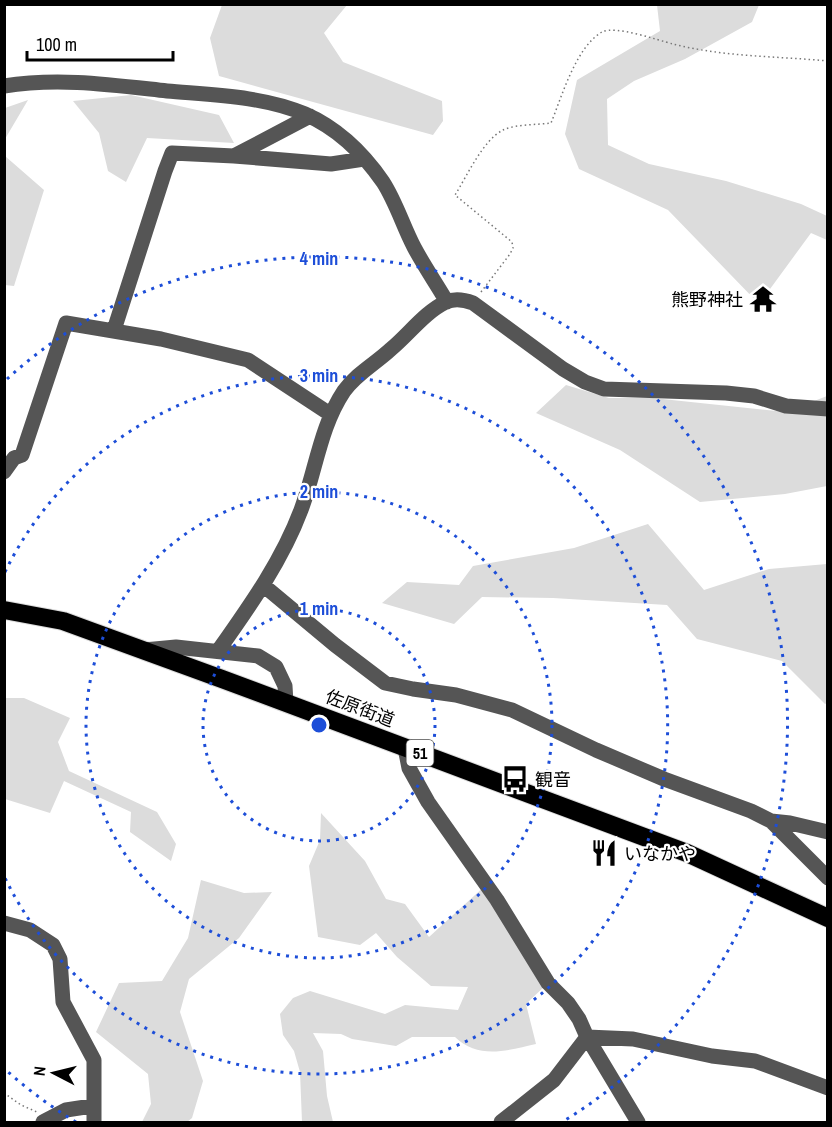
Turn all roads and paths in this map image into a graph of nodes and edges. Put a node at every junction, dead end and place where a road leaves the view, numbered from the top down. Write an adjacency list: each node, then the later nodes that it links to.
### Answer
1 (828, 62): 7 (path)
2 (4, 86): 3 (street)
3 (310, 116): 4 (street); 5 (street)
4 (234, 156): 5 (street); 8 (street)
5 (364, 159): 6 (street)
6 (447, 302): 7 (street); 10 (street)
7 (473, 303): 9 (street)
8 (114, 330): 10 (street); 11 (street)
9 (828, 409)
10 (330, 414): 14 (street)
11 (22, 455): 12 (street); 13 (street)
12 (4, 457)
13 (4, 472)
14 (262, 585): 17 (street); 20 (street)
15 (4, 610): 16 (highway, 佐原街道 / 51)
16 (143, 650): 17 (street); 18 (highway, 佐原街道 / 51)
17 (218, 651): 18 (street)
18 (286, 703): 19 (highway, 佐原街道 / 51)
19 (405, 748): 23 (highway, 佐原街道 / 51); 25 (street)
20 (771, 822): 21 (street); 22 (street)
21 (828, 832)
22 (828, 878)
23 (828, 918)
24 (4, 923): 28 (street)
25 (587, 1037): 26 (street); 31 (street); 32 (street)
26 (828, 1088)
27 (4, 1093): 29 (path)
28 (92, 1106): 29 (street); 30 (street)
29 (48, 1119)
30 (94, 1122)
31 (501, 1122)
32 (638, 1122)

